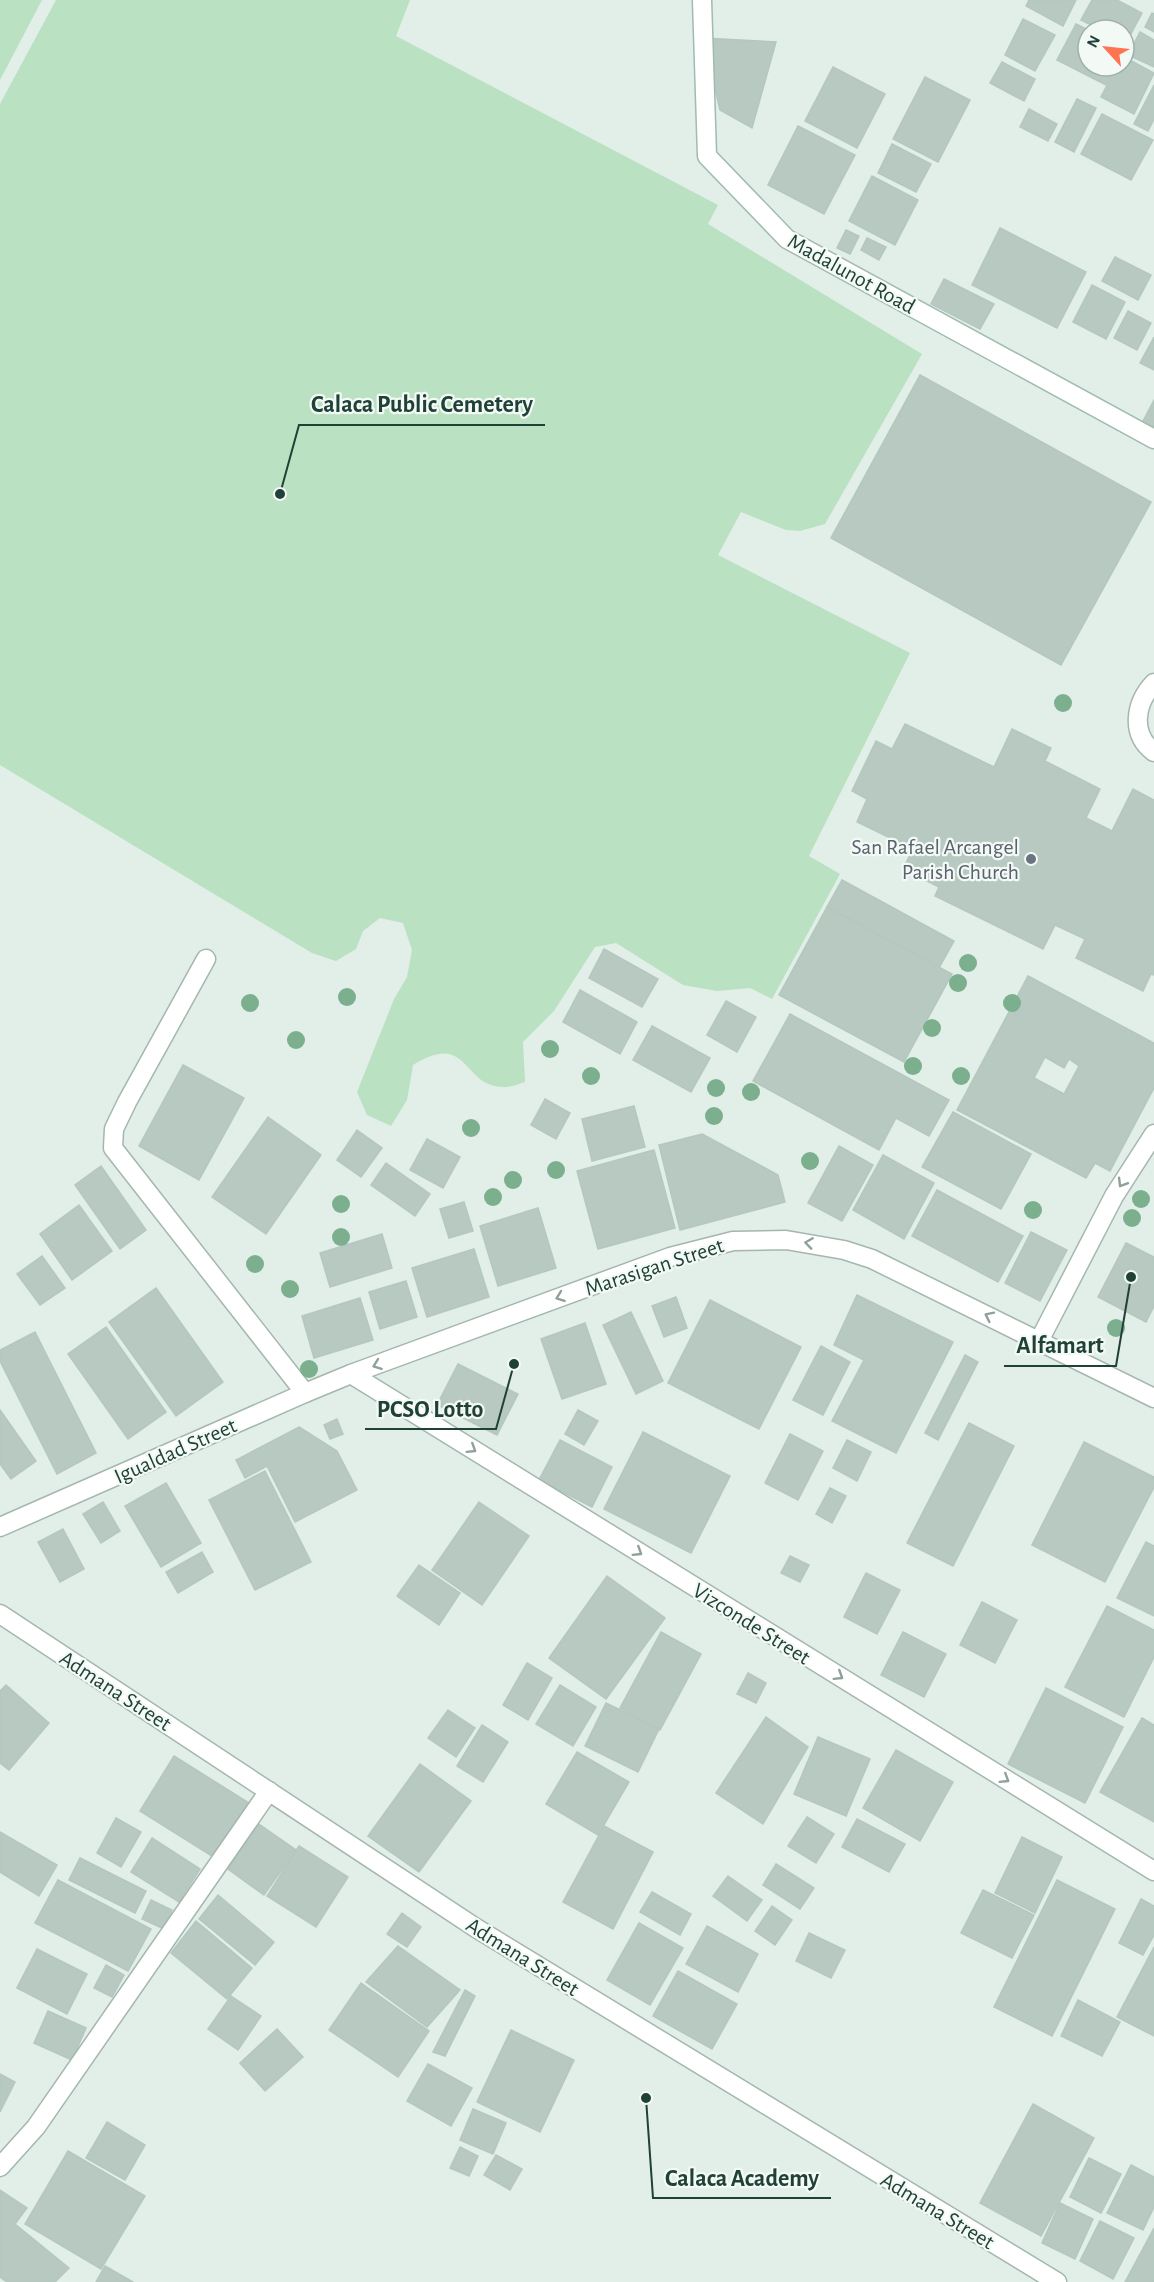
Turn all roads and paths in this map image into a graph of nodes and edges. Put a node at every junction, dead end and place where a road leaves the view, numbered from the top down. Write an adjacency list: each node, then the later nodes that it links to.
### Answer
1 (702, 0): 2 (street, Madalunot Road)
2 (1154, 439)
3 (1154, 683): 4 (street)
4 (1154, 752)
5 (206, 959): 9 (street)
6 (1154, 1134): 7 (street, one-way to 7)
7 (1039, 1341): 8 (street, Marasigan Street, one-way to 8); 10 (street, Marasigan Street)
8 (351, 1374): 9 (street, Igualdad Street); 14 (street, Vizconde Street, one-way to 14)
9 (305, 1393): 11 (street, Igualdad Street)
10 (1154, 1398)
11 (0, 1527)
12 (0, 1614): 13 (street, Admana Street)
13 (269, 1791): 15 (street); 16 (street, Admana Street)
14 (1154, 1871)
15 (0, 2168)
16 (1048, 2280)

